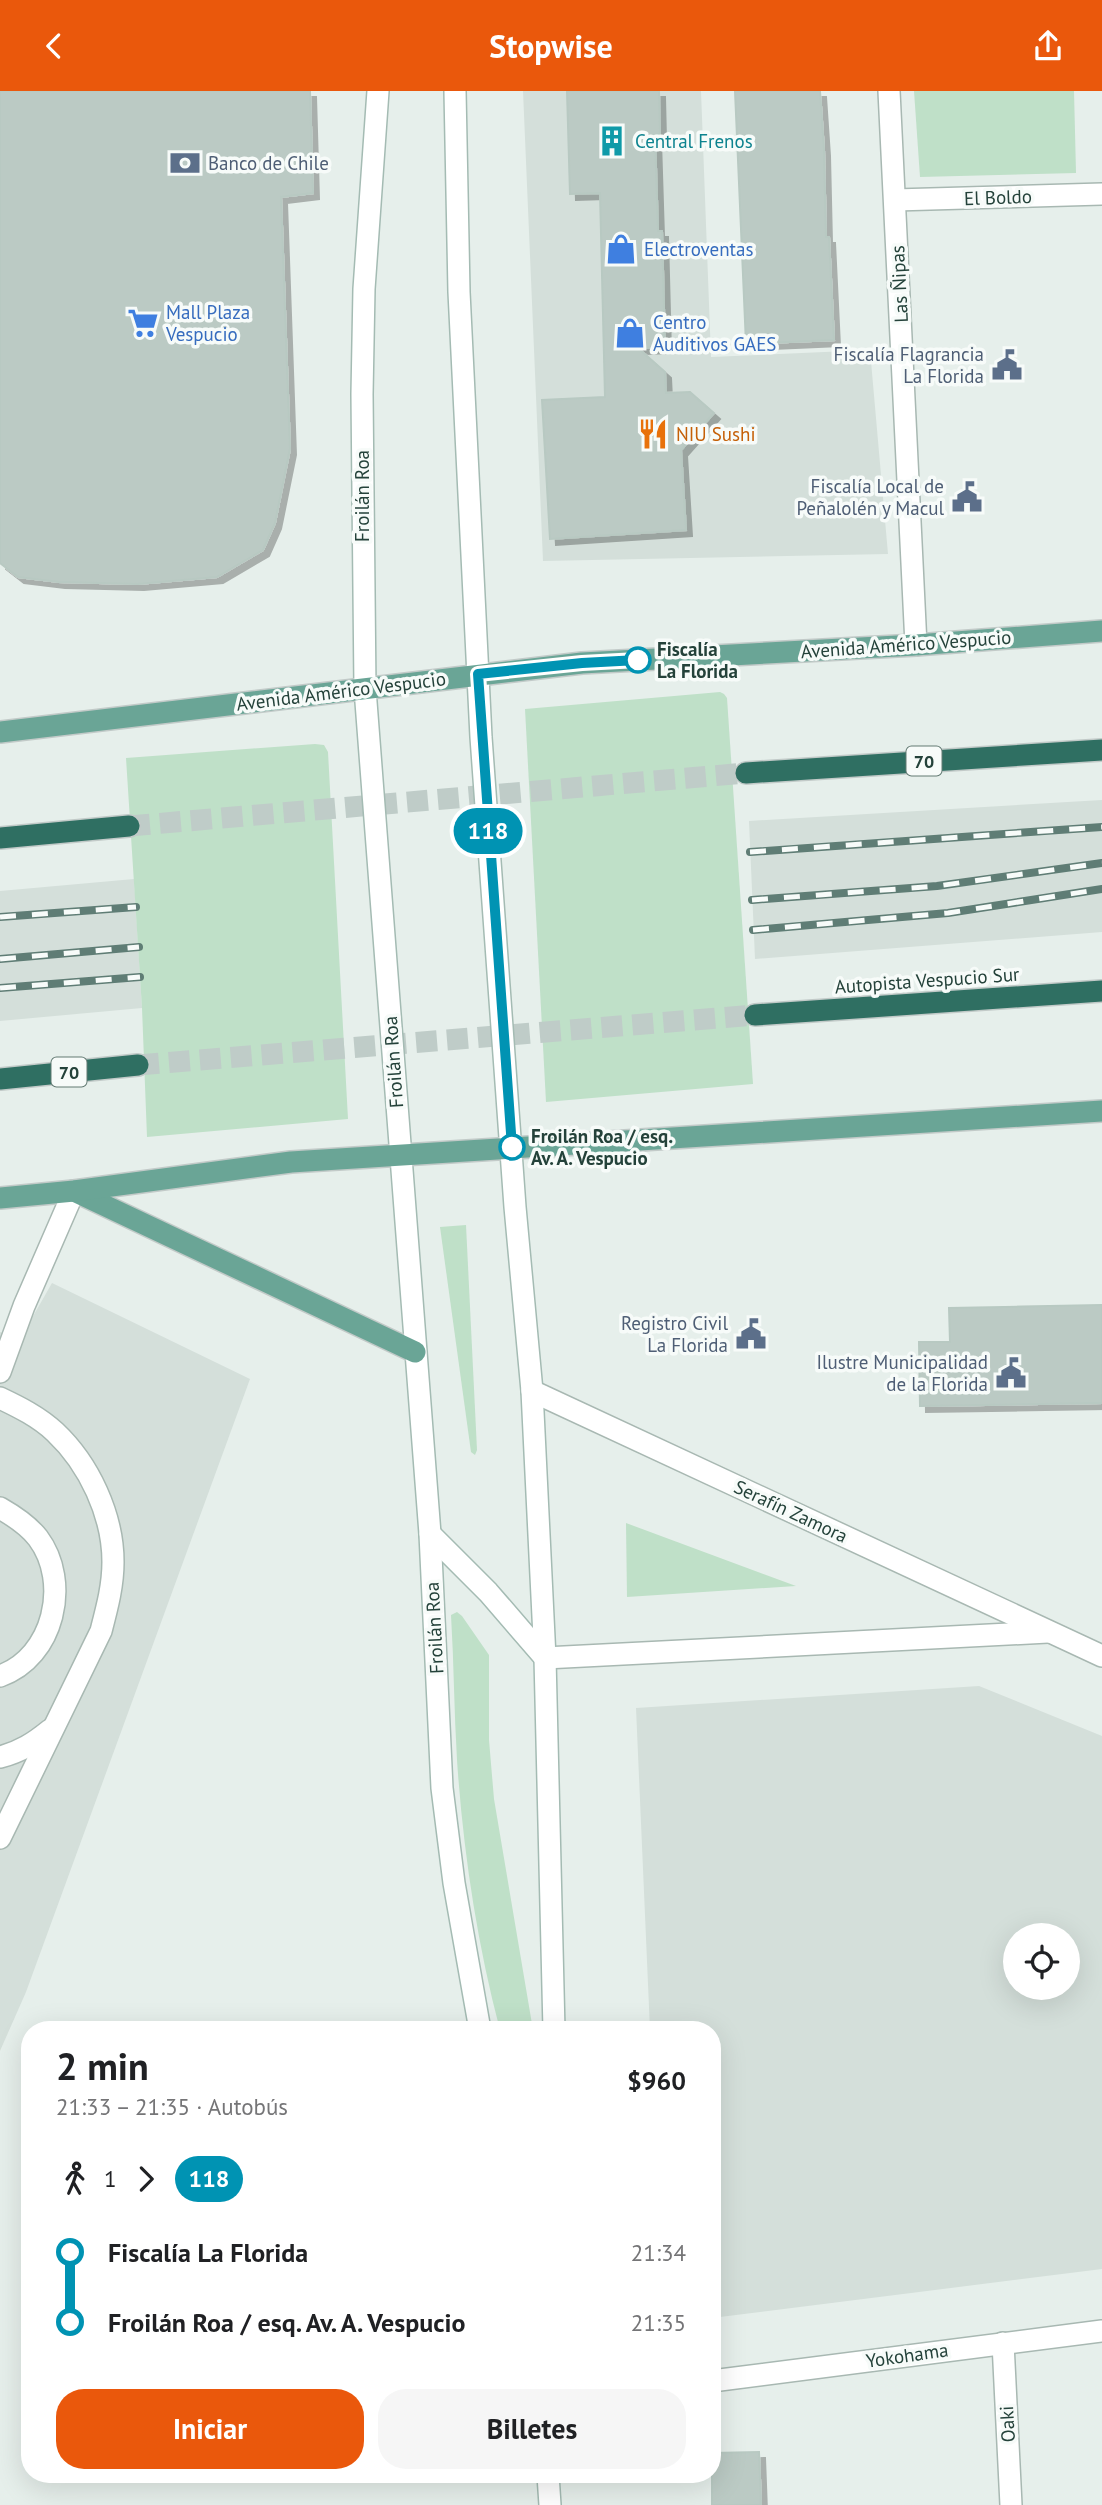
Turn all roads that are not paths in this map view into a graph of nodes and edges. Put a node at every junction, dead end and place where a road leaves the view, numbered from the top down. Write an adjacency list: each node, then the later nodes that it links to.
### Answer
1 (377, 91): 9 (main road, Froilán Roa)
2 (454, 91): 8 (main road)
3 (890, 91): 5 (main road, Las Ñipas)
4 (1102, 194): 5 (main road, El Boldo)
5 (895, 200): 7 (main road, Las Ñipas)
6 (1102, 631): 7 (main road, Avenida Américo Vespucio)
7 (916, 645): 8 (main road, Avenida Américo Vespucio)
8 (478, 674): 9 (main road, Avenida Américo Vespucio); 20 (main road)
9 (366, 689): 10 (main road, Avenida Américo Vespucio); 21 (main road, Froilán Roa)
10 (0, 731)
11 (1102, 750): 12 (highway, 70)
12 (746, 773)
13 (129, 825): 14 (highway)
14 (0, 838)
15 (1102, 991): 16 (highway, Autopista Vespucio Sur)
16 (755, 1015)
17 (138, 1065): 18 (highway, 70)
18 (0, 1079)
19 (1102, 1111): 20 (main road)
20 (512, 1147): 21 (main road); 26 (main road)
21 (400, 1154): 22 (main road); 24 (main road, Froilán Roa)
22 (74, 1191): 23 (main road); 24 (main road); 25 (main road)
23 (0, 1198)
24 (415, 1352): 29 (main road, Froilán Roa)
25 (0, 1371)
26 (533, 1391): 30 (main road, Serafín Zamora); 32 (main road)
27 (0, 1398): 34 (main road)
28 (0, 1508): 33 (main road)
29 (430, 1534): 32 (main road); 37 (main road, Froilán Roa)
30 (1050, 1632): 31 (main road, Serafín Zamora); 32 (main road, Serafín Zamora)
31 (1102, 1656)
32 (545, 1658): 38 (main road)
33 (0, 1676)
34 (51, 1729): 35 (main road); 36 (main road)
35 (0, 1757)
36 (0, 1838)
37 (478, 2021)
38 (554, 2021)
39 (1102, 2331): 40 (main road, Yokohama)
40 (1003, 2343): 41 (main road, Yokohama); 44 (main road, Oaki)
41 (721, 2380)
42 (549, 2483): 43 (main road)
43 (550, 2505)
44 (1011, 2505)

